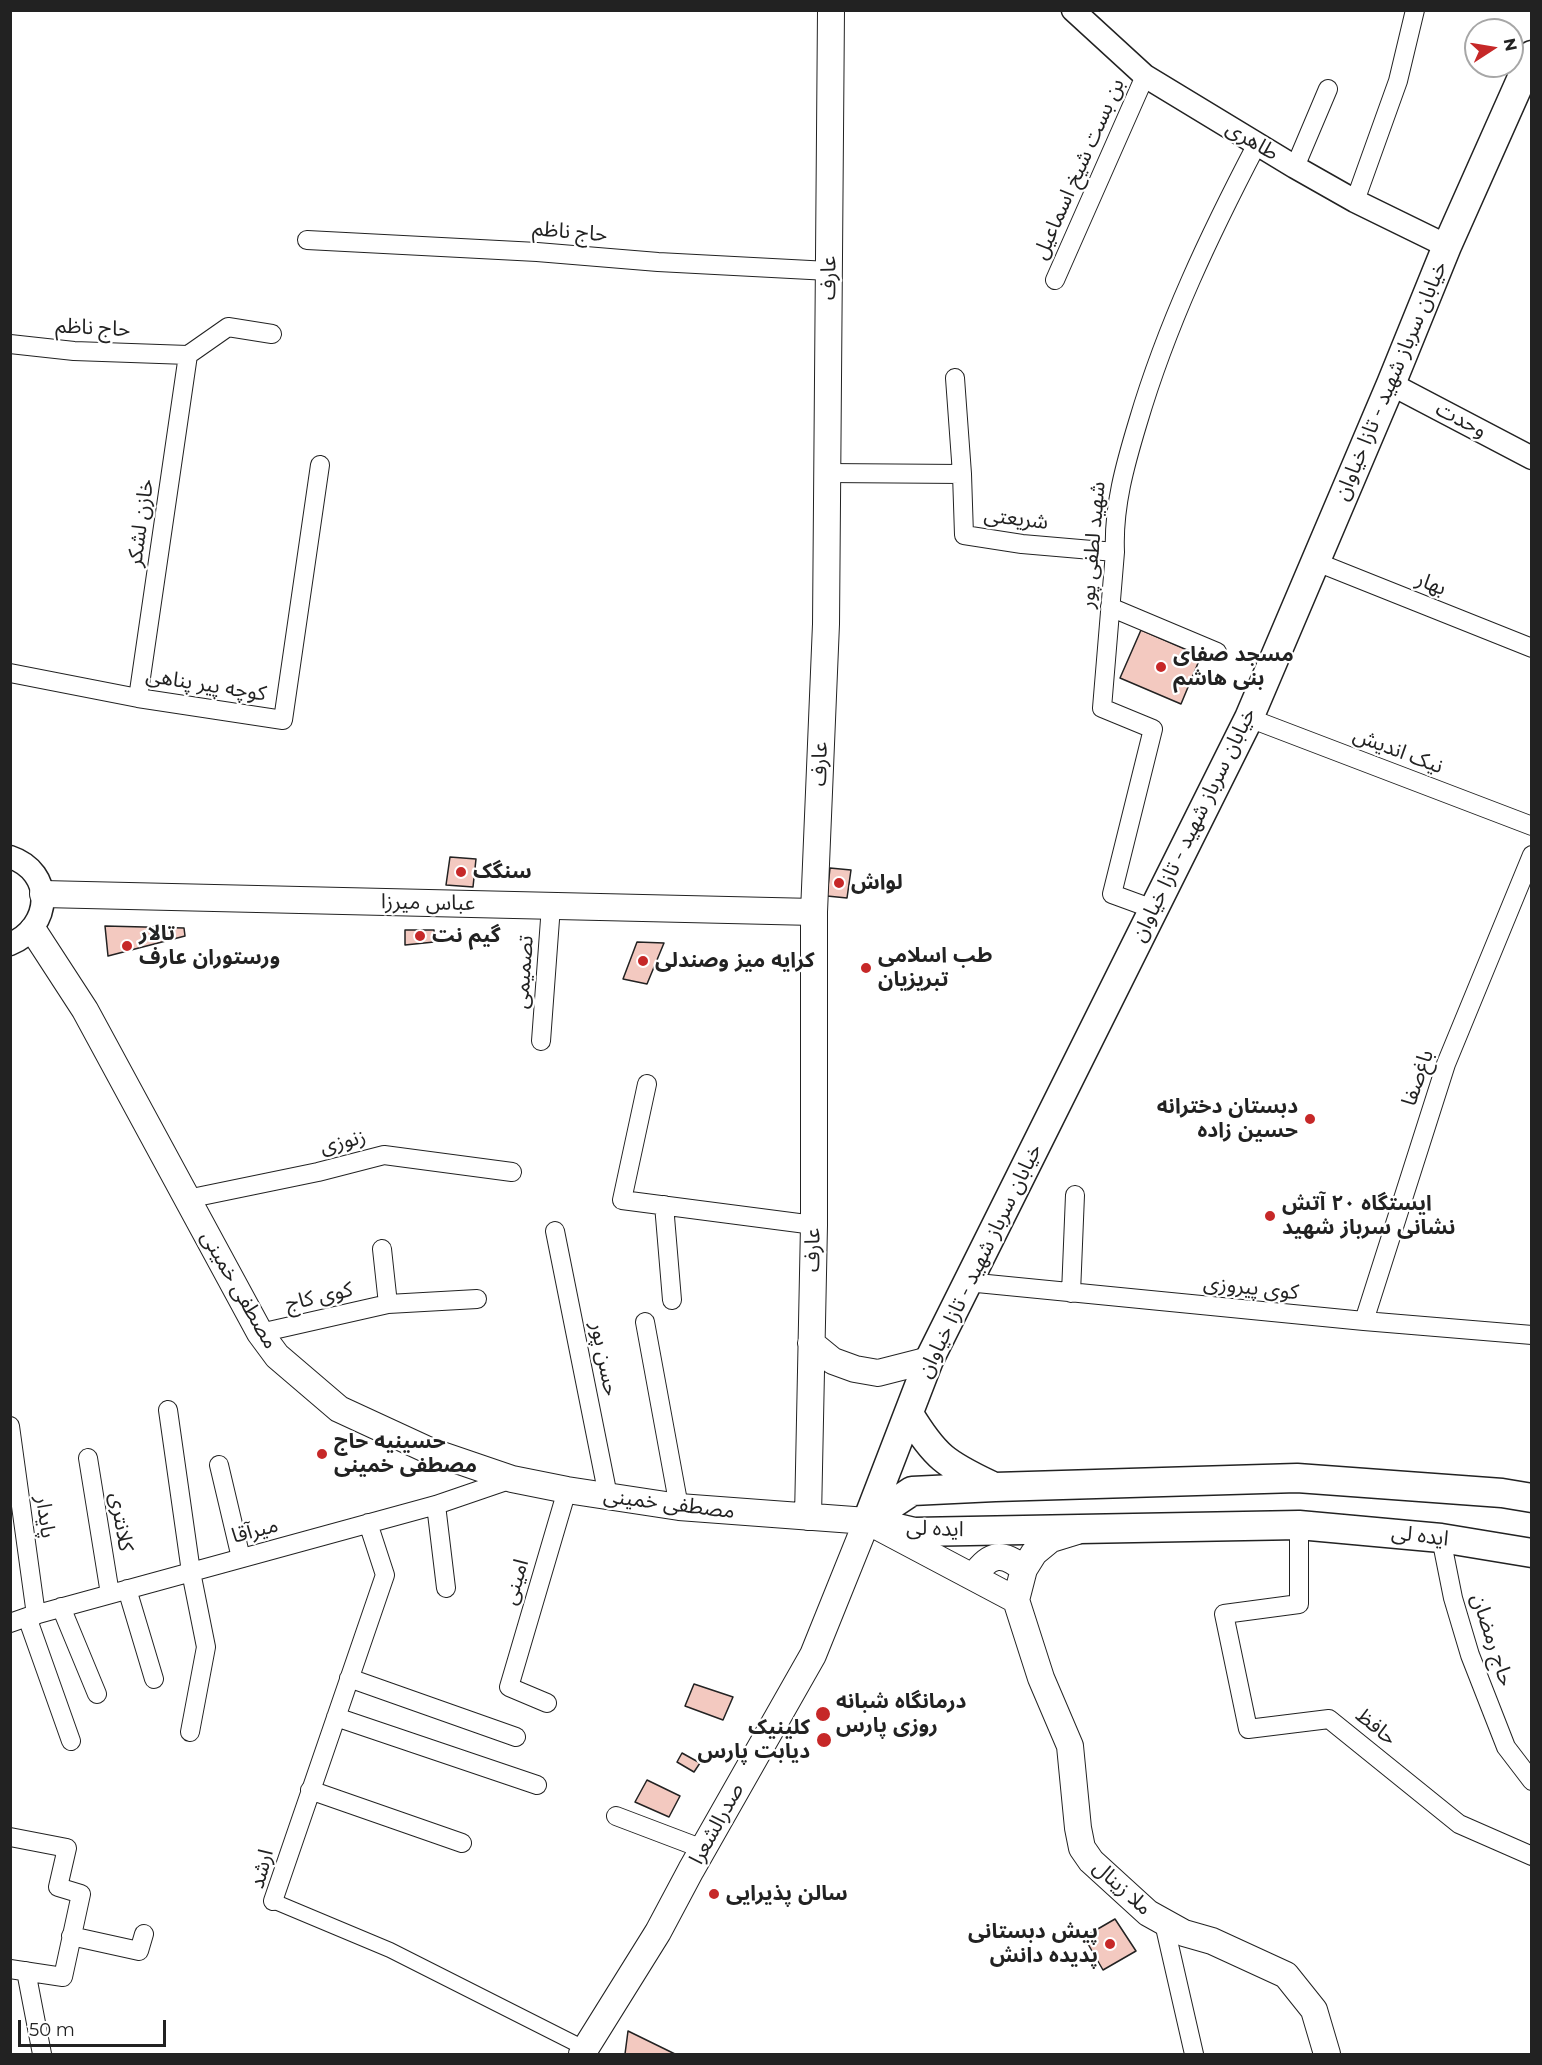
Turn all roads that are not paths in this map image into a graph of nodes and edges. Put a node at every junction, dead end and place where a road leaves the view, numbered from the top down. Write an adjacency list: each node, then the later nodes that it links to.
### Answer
1 (831, 10): 12 (main road, عارف)
2 (1073, 10): 5 (street, طاهری)
3 (1415, 10): 9 (street)
4 (1532, 55): 11 (main road, خیابان سرباز شهید - تازا خیاوان)
5 (1146, 76): 7 (street, طاهری); 13 (street, بن بست شیخ اسماعیل)
6 (1328, 89): 8 (street)
7 (1257, 144): 8 (street, طاهری); 23 (street, شهید لطفی پور)
8 (1295, 167): 9 (street, طاهری)
9 (1355, 201): 11 (street, طاهری)
10 (307, 240): 12 (street, حاج ناظم)
11 (1447, 246): 18 (main road, خیابان سرباز شهید - تازا خیاوان)
12 (829, 271): 21 (main road, عارف)
13 (1054, 280)
14 (272, 334): 16 (street)
15 (10, 345): 16 (street, حاج ناظم)
16 (188, 355): 29 (street, خازن لشکر)
17 (955, 378): 22 (street)
18 (1391, 384): 19 (street, وحدت); 24 (main road, خیابان سرباز شهید - تازا خیاوان)
19 (1532, 458)
20 (320, 465): 29 (street, کوچه پیر پناهی)
21 (827, 473): 22 (street); 37 (main road, عارف)
22 (962, 474): 23 (street, شریعتی)
23 (1115, 552): 25 (street, شهید لطفی پور)
24 (1314, 561): 26 (street, بهار); 30 (main road, خیابان سرباز شهید - تازا خیاوان)
25 (1110, 607): 27 (street); 36 (street, شهید لطفی پور)
26 (1532, 648)
27 (1217, 652)
28 (10, 674): 29 (street, کوچه پیر پناهی)
29 (138, 698)
30 (1249, 718): 31 (street, نیک اندیش); 36 (main road, خیابان سرباز شهید - تازا خیاوان)
31 (1532, 826)
32 (1532, 855): 54 (street, باغ‌صفا)
33 (10, 857): 34 (street)
34 (43, 894): 35 (main road, عباس میرزا); 38 (street)
35 (552, 906): 37 (main road, عباس میرزا); 40 (street, تصمیمی)
36 (1153, 909): 49 (main road, خیابان سرباز شهید - تازا خیاوان)
37 (814, 912): 46 (main road, عارف)
38 (33, 930): 39 (street); 44 (main road, مصطفی خمینی)
39 (10, 944)
40 (541, 1041)
41 (647, 1084): 45 (street)
42 (512, 1172): 44 (street, زنوزی)
43 (1076, 1195): 50 (street)
44 (187, 1199): 56 (main road, مصطفی خمینی)
45 (664, 1205): 46 (street); 52 (street)
46 (814, 1225): 58 (main road, عارف)
47 (555, 1231): 68 (street, حسن پور)
48 (382, 1249): 53 (street)
49 (967, 1282): 50 (street, کوی پیروزی); 59 (main road, خیابان سرباز شهید - تازا خیاوان)
50 (1071, 1293): 54 (street, کوی پیروزی)
51 (477, 1299): 53 (street, کوی کاج)
52 (672, 1300)
53 (388, 1304): 56 (street, کوی کاج)
54 (1364, 1321): 57 (street, کوی پیروزی)
55 (645, 1322): 71 (street)
56 (260, 1333): 65 (main road, مصطفی خمینی)
57 (1532, 1335)
58 (811, 1343): 59 (main road); 72 (main road, عارف)
59 (929, 1360): 61 (main road, خیابان سرباز شهید - تازا خیاوان)
60 (168, 1410): 81 (street)
61 (909, 1414): 66 (main road); 73 (main road, خیابان سرباز شهید - تازا خیاوان)
62 (10, 1426): 87 (street, پایدار)
63 (88, 1458): 84 (street, کلانتری)
64 (219, 1465): 79 (street)
65 (512, 1479): 67 (main road, مصطفی خمینی); 70 (street, میرآقا)
66 (995, 1487): 69 (main road, ایده لى); 73 (main road, ایده لى)
67 (567, 1490): 68 (main road, مصطفی خمینی); 91 (street, امینی)
68 (608, 1496): 71 (main road, مصطفی خمینی)
69 (1532, 1498)
70 (436, 1505): 74 (street, میرآقا); 83 (street)
71 (679, 1508): 72 (main road, مصطفی خمینی)
72 (808, 1517): 73 (main road, مصطفی خمینی)
73 (867, 1521): 76 (main road, ایده لى); 82 (main road); 102 (main road, صدرالشعرا)
74 (368, 1523): 79 (street, میرآقا); 88 (street, ارشد)
75 (1299, 1525): 76 (main road, ایده لى); 77 (main road, ایده لى); 103 (street, حافظ)
76 (1086, 1528): 80 (main road)
77 (1441, 1538): 78 (main road, ایده لى); 96 (street, حاج رمضان)
78 (1532, 1553)
79 (241, 1558): 81 (street, میرآقا)
80 (1024, 1569): 82 (main road); 85 (main road)
81 (191, 1572): 84 (street, میرآقا); 93 (street)
82 (974, 1576): 85 (main road)
83 (446, 1588)
84 (119, 1592): 86 (street, میرآقا); 89 (street, کلانتری)
85 (1016, 1600): 105 (main road, ملا زینال)
86 (62, 1607): 87 (street, میرآقا); 90 (street)
87 (24, 1618): 95 (street, پایدار)
88 (349, 1678): 92 (street, ارشد); 94 (street)
89 (154, 1679)
90 (97, 1694)
91 (547, 1703)
92 (336, 1717): 97 (street); 98 (street, ارشد)
93 (190, 1732)
94 (516, 1737)
95 (71, 1742)
96 (1532, 1781)
97 (537, 1785)
98 (310, 1790): 101 (street); 104 (street, ارشد)
99 (616, 1816): 102 (street)
100 (10, 1837): 107 (street)
101 (462, 1843)
102 (703, 1849): 109 (main road, صدرالشعرا)
103 (1532, 1856)
104 (273, 1901): 109 (street, ارشد)
105 (1164, 1923): 111 (street); 112 (main road, ملا زینال)
106 (144, 1934): 107 (street)
107 (71, 1936): 108 (street)
108 (18, 1970): 110 (street)
109 (588, 2053)
110 (42, 2055)
111 (1194, 2055)
112 (1327, 2055)

